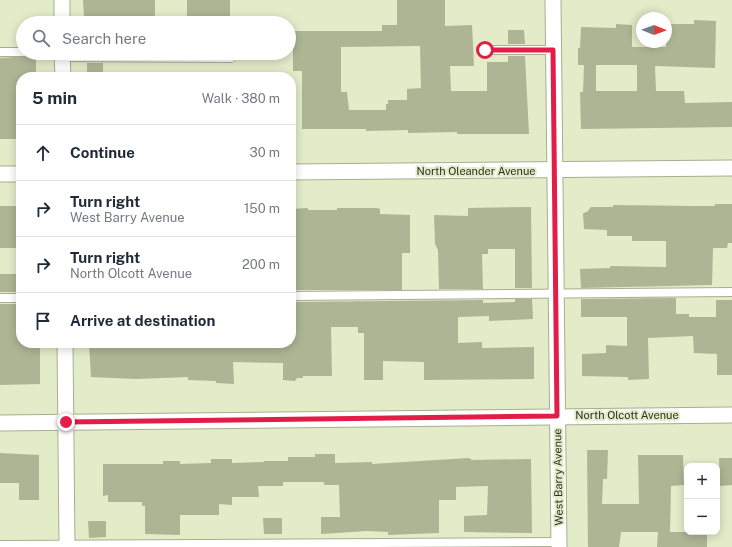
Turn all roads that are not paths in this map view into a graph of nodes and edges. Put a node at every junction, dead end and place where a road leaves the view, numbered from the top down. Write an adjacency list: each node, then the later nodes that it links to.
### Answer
1 (62, 0): 3 (street)
2 (553, 0): 5 (street, West Barry Avenue)
3 (62, 16)
4 (485, 50): 5 (lane)
5 (553, 50): 11 (street, West Barry Avenue)
6 (0, 52): 7 (lane)
7 (16, 52)
8 (62, 60): 9 (street)
9 (63, 72)
10 (732, 168): 11 (street, North Oleander Avenue)
11 (554, 170): 12 (street, North Oleander Avenue); 16 (street, West Barry Avenue)
12 (296, 172)
13 (0, 174): 14 (street)
14 (16, 174)
15 (732, 292): 16 (lane)
16 (556, 295): 17 (lane); 22 (street, West Barry Avenue)
17 (296, 296)
18 (0, 298): 19 (lane)
19 (16, 298)
20 (65, 348): 23 (street)
21 (732, 415): 22 (street, North Olcott Avenue)
22 (557, 416): 23 (street, North Olcott Avenue); 25 (street, West Barry Avenue)
23 (66, 422): 24 (street, North Olcott Avenue); 27 (street)
24 (0, 423)
25 (559, 544): 27 (lane)
26 (0, 545): 27 (lane)
27 (67, 546)

